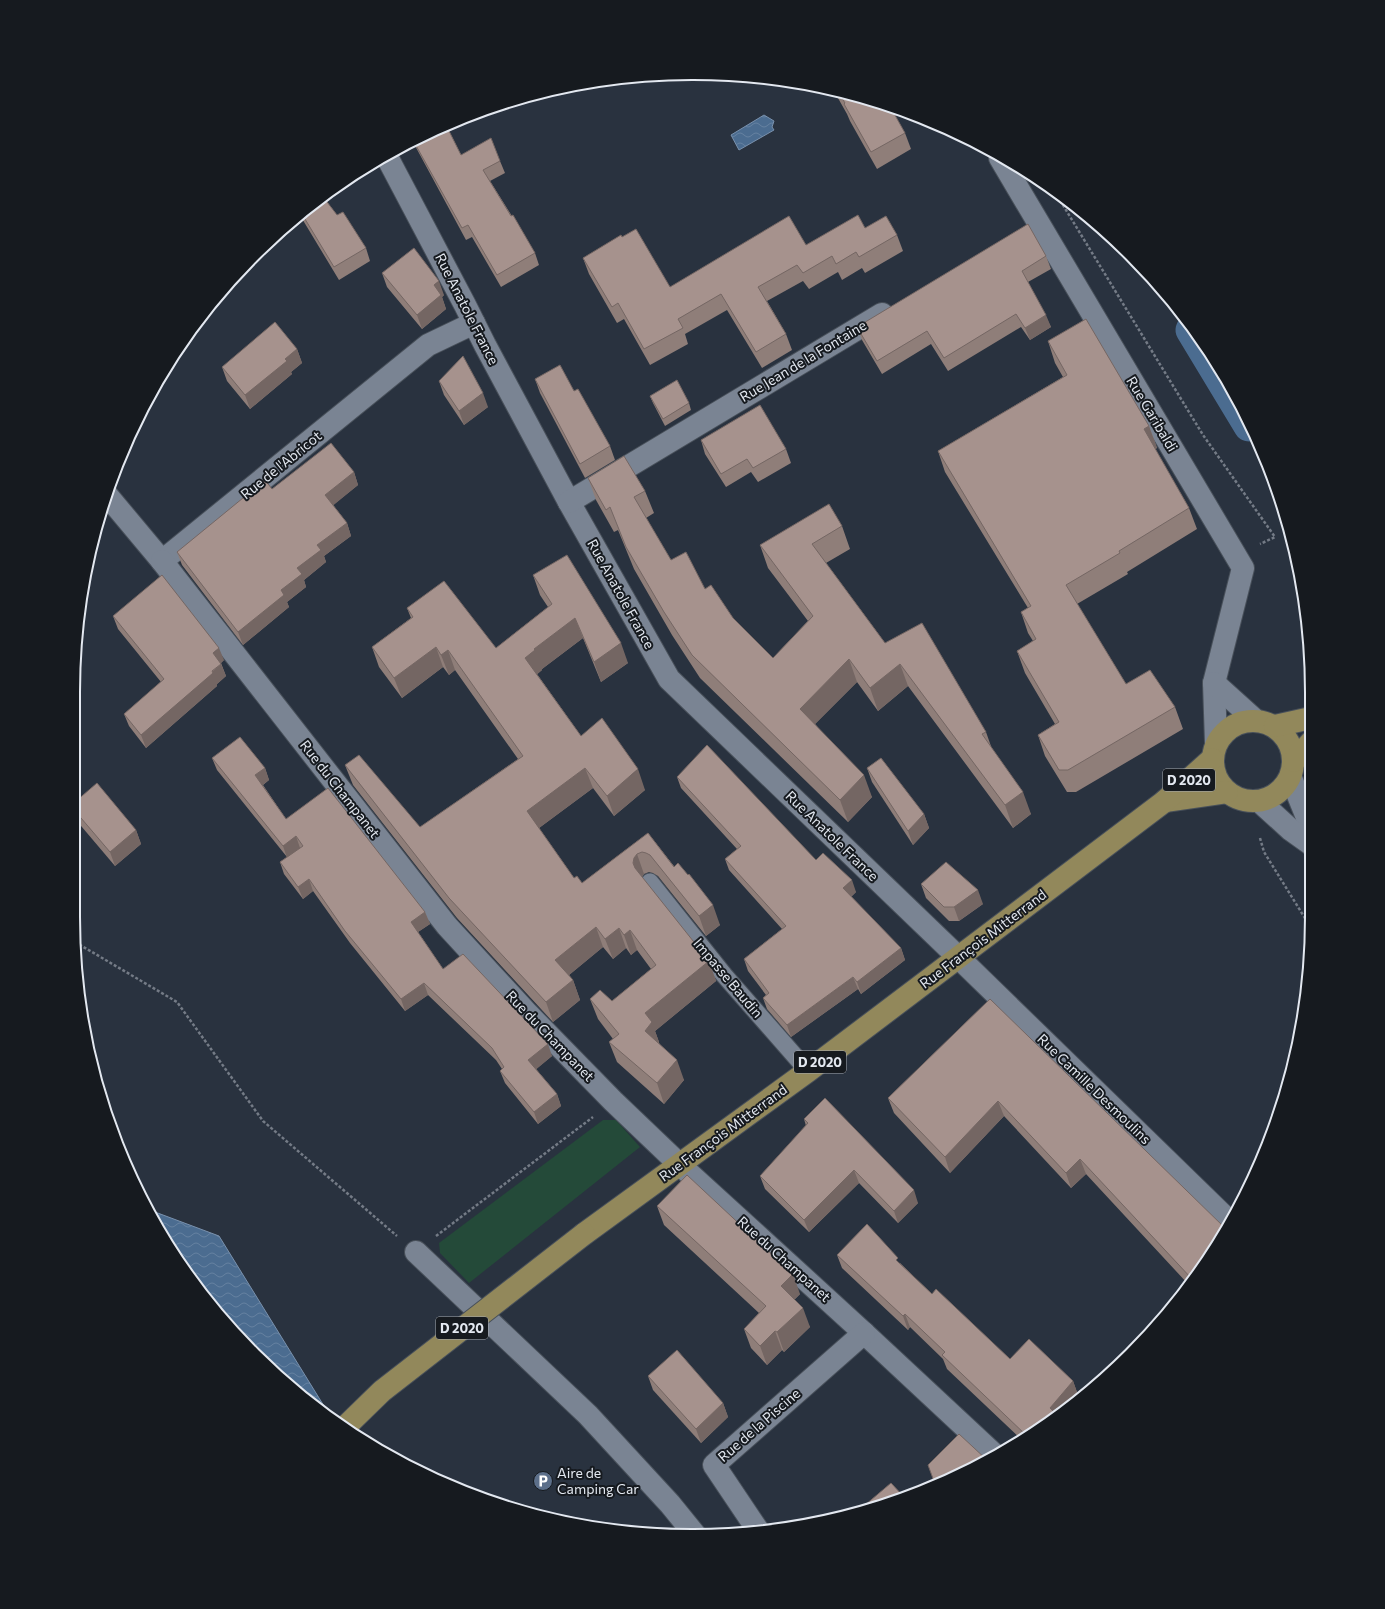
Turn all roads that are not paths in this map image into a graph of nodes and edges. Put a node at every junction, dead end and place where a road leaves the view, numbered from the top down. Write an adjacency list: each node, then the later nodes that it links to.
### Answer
1 (389, 160): 6 (street, Rue Anatole France)
2 (1005, 165): 3 (street, Rue Garibaldi)
3 (1038, 220): 4 (street); 10 (street, Rue Garibaldi)
4 (1017, 233)
5 (902, 302): 8 (street, Rue Jean de la Fontaine)
6 (474, 323): 8 (street, Rue Anatole France); 9 (street, Rue de l'Abricot)
7 (112, 501): 9 (street)
8 (569, 502): 22 (street, Rue Anatole France)
9 (162, 561): 24 (street, Rue du Champanet)
10 (1214, 683): 12 (street); 13 (street, Rue Garibaldi)
11 (1305, 719): 12 (main road)
12 (1265, 723): 13 (main road); 15 (main road)
13 (1214, 751): 16 (main road); 17 (main road, Rue François Mitterrand / D 2020)
14 (1305, 751): 15 (main road)
15 (1292, 770): 18 (main road); 19 (street)
16 (1227, 792): 17 (main road, Rue François Mitterrand / D 2020); 18 (main road)
17 (1165, 801): 22 (main road, Rue François Mitterrand / D 2020)
18 (1260, 801): 20 (street)
19 (1305, 809)
20 (1305, 840)
21 (650, 882): 23 (lane, Impasse Baudin)
22 (958, 957): 23 (main road, Rue François Mitterrand / D 2020); 25 (street, Rue Camille Desmoulins)
23 (808, 1071): 24 (main road, Rue François Mitterrand / D 2020)
24 (680, 1165): 27 (street, Rue du Champanet); 28 (main road, Rue François Mitterrand / D 2020, bridge)
25 (1226, 1218)
26 (416, 1252): 31 (street)
27 (864, 1333): 29 (street, Rue du Champanet); 30 (street, Rue de la Piscine)
28 (349, 1423)
29 (991, 1451)
30 (755, 1526)
31 (690, 1529)

